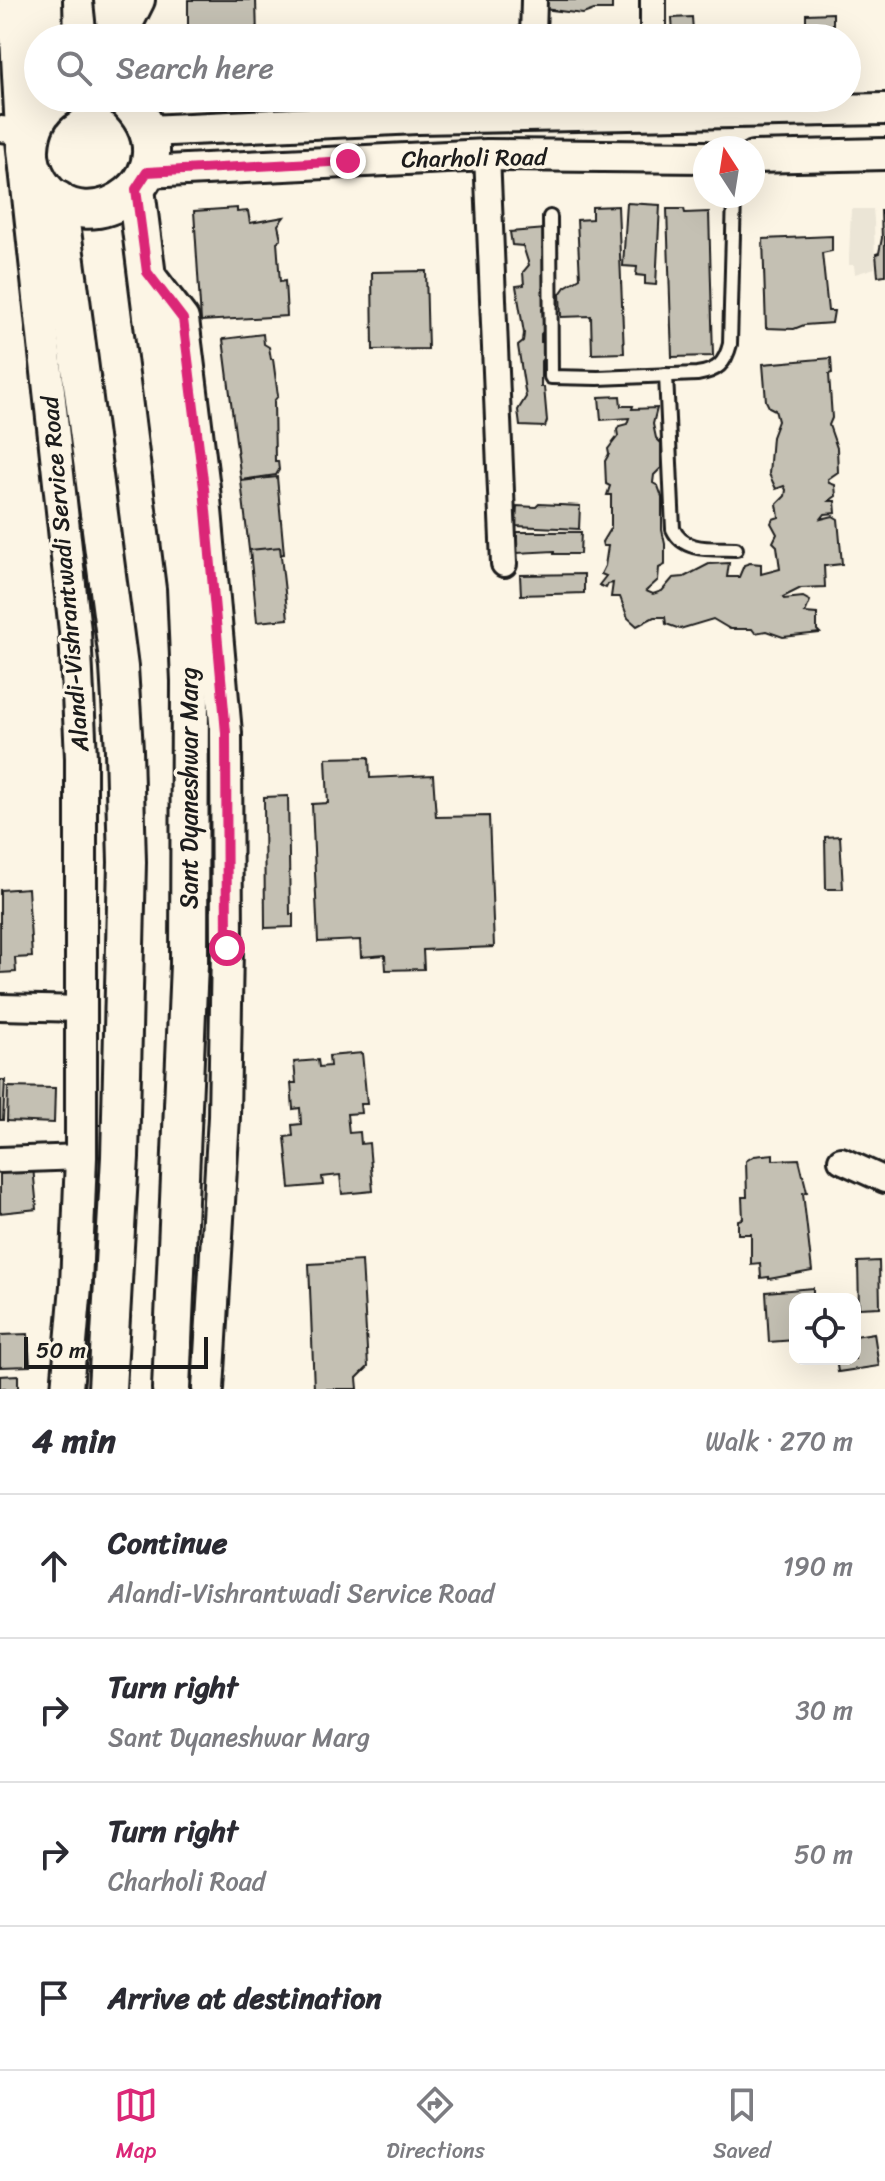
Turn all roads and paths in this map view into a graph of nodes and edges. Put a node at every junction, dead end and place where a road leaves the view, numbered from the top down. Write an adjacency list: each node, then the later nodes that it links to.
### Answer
1 (14, 0): 12 (street, Alandi-Vishrantwadi Service Road)
2 (43, 0): 7 (main road)
3 (113, 0): 8 (main road)
4 (139, 0): 9 (street)
5 (534, 0): 10 (street)
6 (653, 0): 11 (street)
7 (44, 24)
8 (116, 24)
9 (126, 24)
10 (533, 24)
11 (653, 24)
12 (24, 55)
13 (861, 109): 14 (street, Charholi Road)
14 (885, 109)
15 (139, 112): 19 (main road)
16 (474, 112): 18 (street, Charholi Road)
17 (35, 115): 26 (main road); 34 (street, Alandi-Vishrantwadi Service Road)
18 (348, 123): 19 (street, Charholi Road); 24 (street)
19 (149, 131): 25 (main road, Sant Dyaneshwar Marg)
20 (885, 154): 23 (street)
21 (487, 155): 22 (street, Charholi Road); 24 (street, Charholi Road); 32 (street)
22 (693, 157)
23 (765, 157)
24 (348, 161): 25 (street, Charholi Road)
25 (142, 180): 26 (main road); 29 (main road, Sant Dyaneshwar Marg)
26 (58, 200): 40 (main road)
27 (734, 208): 30 (lane)
28 (550, 217): 30 (lane)
29 (147, 272): 41 (main road, Sant Dyaneshwar Marg); 42 (street)
30 (666, 375): 31 (lane)
31 (736, 549)
32 (504, 564)
33 (0, 1007): 34 (street)
34 (83, 1009): 35 (street, Alandi-Vishrantwadi Service Road)
35 (81, 1157): 36 (street); 39 (street, Alandi-Vishrantwadi Service Road)
36 (0, 1160)
37 (841, 1160): 38 (street)
38 (885, 1180)
39 (67, 1389)
40 (107, 1389)
41 (171, 1389)
42 (208, 1389)

